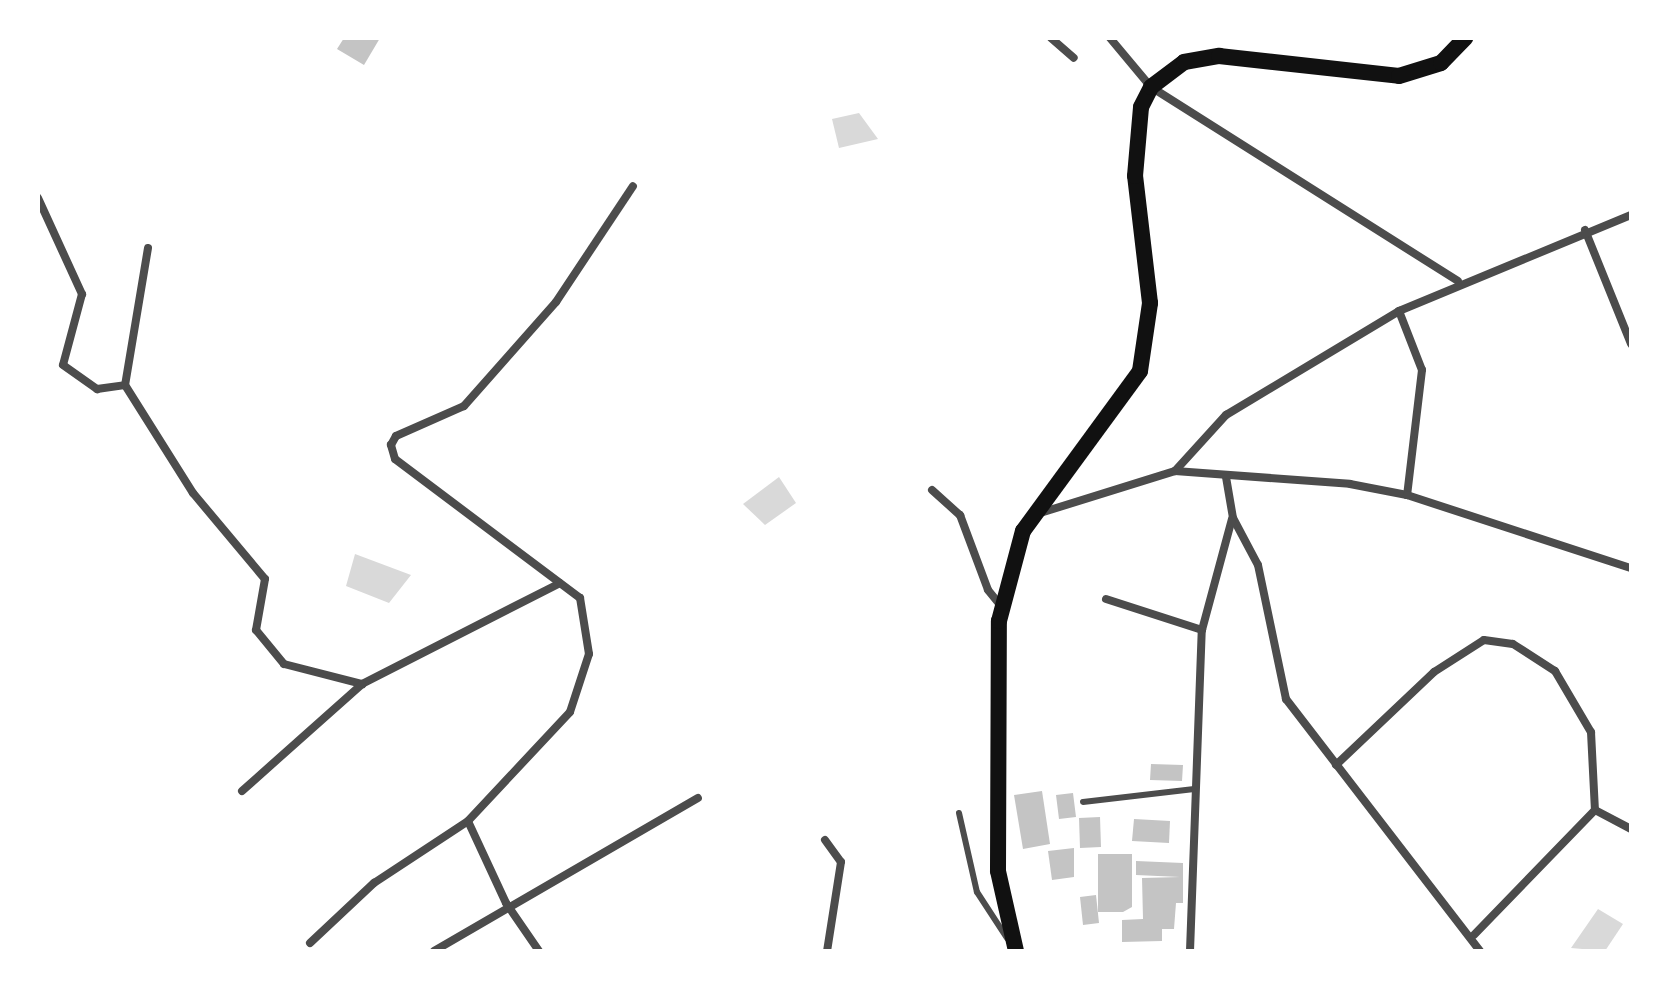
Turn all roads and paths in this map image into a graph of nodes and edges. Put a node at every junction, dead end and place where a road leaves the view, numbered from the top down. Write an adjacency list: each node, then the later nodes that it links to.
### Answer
1 (1051, 38): 4 (street)
2 (1110, 38): 5 (street)
3 (1465, 38): 5 (main road)
4 (1074, 58)
5 (1151, 87): 11 (street); 19 (main road)
6 (633, 186): 22 (street)
7 (38, 198): 14 (street)
8 (1631, 215): 9 (street)
9 (1585, 230): 11 (street); 13 (street)
10 (148, 248): 14 (street)
11 (1458, 281): 12 (street)
12 (1399, 311): 15 (street); 18 (street)
13 (1631, 344)
14 (125, 385): 26 (street)
15 (1175, 471): 16 (street); 19 (street)
16 (1226, 477): 18 (street); 20 (street)
17 (932, 490): 24 (street)
18 (1407, 495): 21 (street)
19 (1033, 516): 24 (main road)
20 (1233, 518): 25 (street); 27 (street)
21 (1631, 568)
22 (560, 583): 26 (street); 34 (street)
23 (1106, 599): 25 (street)
24 (1002, 606): 40 (main road)
25 (1202, 630): 28 (street)
26 (362, 684): 29 (street)
27 (1336, 765): 32 (street); 38 (street)
28 (1194, 789): 31 (lane); 44 (street)
29 (242, 791)
30 (698, 798): 37 (street)
31 (1083, 802)
32 (1595, 810): 35 (street); 38 (street)
33 (959, 813): 40 (lane)
34 (468, 821): 37 (street); 39 (street)
35 (1631, 829)
36 (825, 840): 43 (street)
37 (506, 903): 41 (street); 42 (street)
38 (1474, 935): 45 (street)
39 (310, 943)
40 (1015, 947)
41 (434, 951)
42 (539, 951)
43 (827, 951)
44 (1190, 951)
45 (1480, 951)

